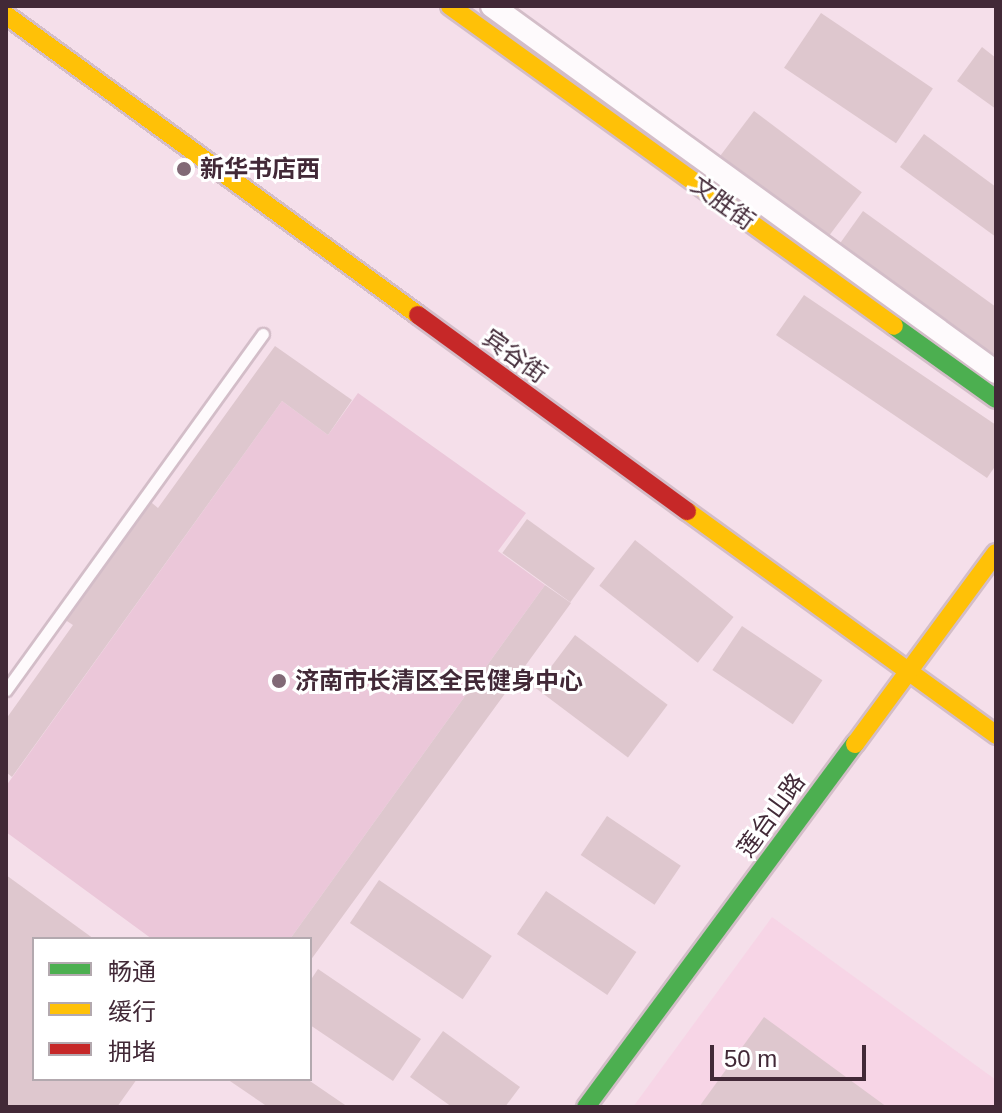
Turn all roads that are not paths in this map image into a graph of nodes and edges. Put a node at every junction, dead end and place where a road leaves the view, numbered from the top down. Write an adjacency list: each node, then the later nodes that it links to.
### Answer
1 (450, 6): 6 (street, 文胜街)
2 (492, 6): 5 (street, 文胜街)
3 (6, 15): 8 (street, 宾谷街)
4 (263, 334): 9 (lane)
5 (996, 372)
6 (996, 399)
7 (996, 553): 8 (street, 莲台山路)
8 (907, 670): 10 (street, 宾谷街); 11 (street, 莲台山路)
9 (6, 690)
10 (996, 735)
11 (586, 1107)

